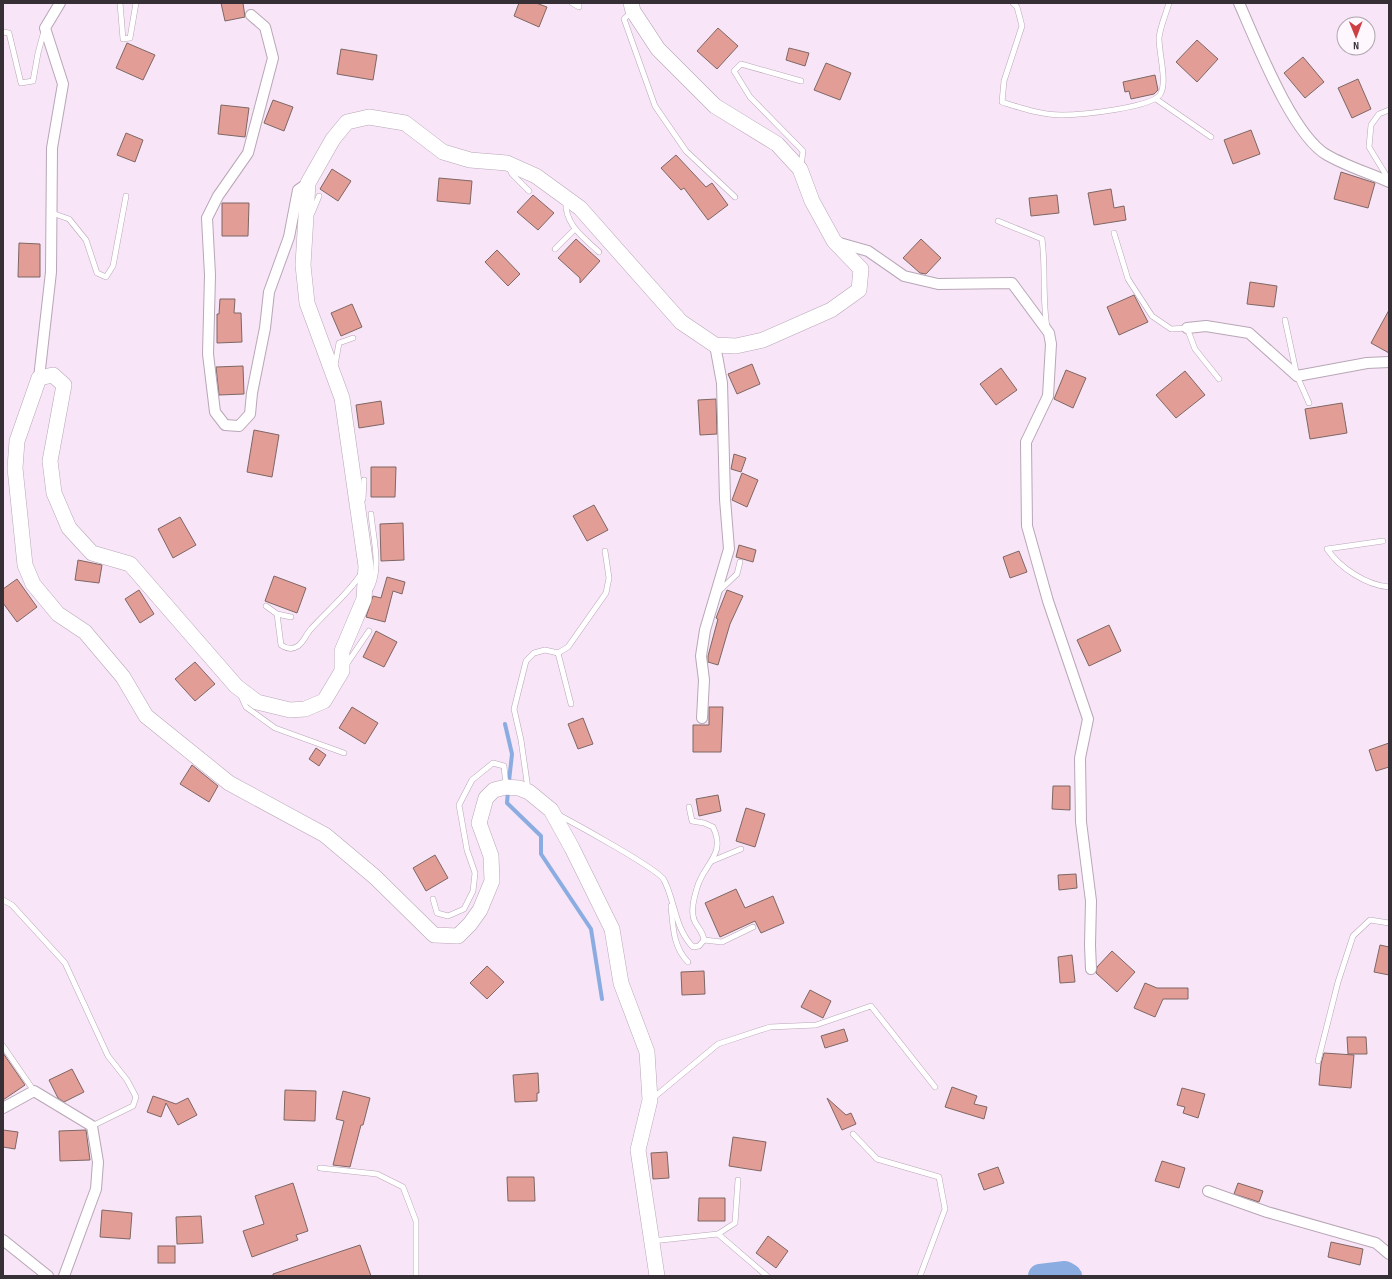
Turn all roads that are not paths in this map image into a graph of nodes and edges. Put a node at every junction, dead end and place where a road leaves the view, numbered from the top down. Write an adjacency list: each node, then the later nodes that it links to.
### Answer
1 (60, 3): 11 (street)
2 (120, 3): 3 (lane)
3 (136, 3)
4 (572, 3): 5 (lane)
5 (579, 3)
6 (1013, 3): 14 (lane)
7 (1169, 3): 14 (lane)
8 (1239, 3): 19 (street)
9 (632, 7): 18 (street); 24 (lane)
10 (251, 15): 20 (street)
11 (45, 28): 12 (lane); 26 (street)
12 (3, 32)
13 (801, 81): 18 (lane)
14 (1156, 99): 16 (lane)
15 (1389, 110): 19 (lane)
16 (1211, 137)
17 (507, 163): 20 (street); 21 (lane); 25 (street)
18 (800, 169): 31 (street)
19 (1389, 181)
20 (308, 183): 28 (street)
21 (529, 191)
22 (126, 196): 26 (lane)
23 (319, 196): 28 (lane)
24 (735, 197)
25 (566, 198): 29 (lane); 38 (street)
26 (52, 213): 41 (street)
27 (998, 221): 36 (lane)
28 (306, 226): 42 (street)
29 (574, 229): 32 (lane); 33 (lane)
30 (1114, 233): 35 (lane)
31 (834, 241): 36 (street); 38 (street)
32 (555, 249)
33 (599, 252)
34 (1285, 320): 40 (lane)
35 (1187, 328): 40 (street); 43 (lane)
36 (1049, 333): 78 (street)
37 (353, 338): 42 (lane)
38 (715, 344): 53 (street)
39 (1389, 362): 40 (street)
40 (1297, 376): 44 (lane)
41 (39, 378): 61 (street); 65 (street)
42 (335, 378): 46 (street)
43 (1219, 379)
44 (1309, 403)
45 (364, 480): 46 (lane)
46 (357, 508): 51 (street)
47 (371, 514): 54 (lane)
48 (1383, 541): 52 (lane)
49 (605, 551): 59 (lane)
50 (740, 562): 53 (lane)
51 (366, 566): 54 (street); 56 (lane)
52 (1389, 587)
53 (715, 594): 63 (street)
54 (364, 599): 60 (street)
55 (266, 606): 56 (lane)
56 (277, 614): 57 (lane)
57 (291, 617)
58 (369, 631): 60 (lane)
59 (558, 652): 62 (lane); 66 (lane)
60 (342, 671): 61 (street)
61 (236, 686): 64 (lane)
62 (571, 704)
63 (702, 718)
64 (344, 752)
65 (506, 787): 66 (street); 71 (lane)
66 (529, 792): 68 (street)
67 (689, 807): 70 (lane)
68 (551, 810): 72 (lane); 83 (street)
69 (741, 849): 70 (lane)
70 (712, 861): 76 (lane)
71 (433, 898)
72 (670, 898): 76 (lane); 77 (lane)
73 (3, 900): 85 (lane)
74 (1389, 922): 80 (lane)
75 (753, 927): 76 (lane)
76 (704, 940)
77 (688, 962)
78 (1092, 969)
79 (3, 1046): 82 (lane)
80 (1318, 1061)
81 (935, 1087): 83 (lane)
82 (34, 1091): 84 (street); 85 (street)
83 (650, 1100): 92 (street)
84 (3, 1108)
85 (92, 1126): 95 (street)
86 (853, 1134): 99 (lane)
87 (320, 1168): 96 (lane)
88 (738, 1180): 90 (lane)
89 (1208, 1191): 93 (street)
90 (718, 1234): 92 (lane); 98 (lane)
91 (3, 1240): 94 (street)
92 (651, 1241): 97 (street)
93 (1389, 1254)
94 (48, 1276)
95 (64, 1276)
96 (416, 1276)
97 (657, 1276)
98 (768, 1276)
99 (920, 1276)

